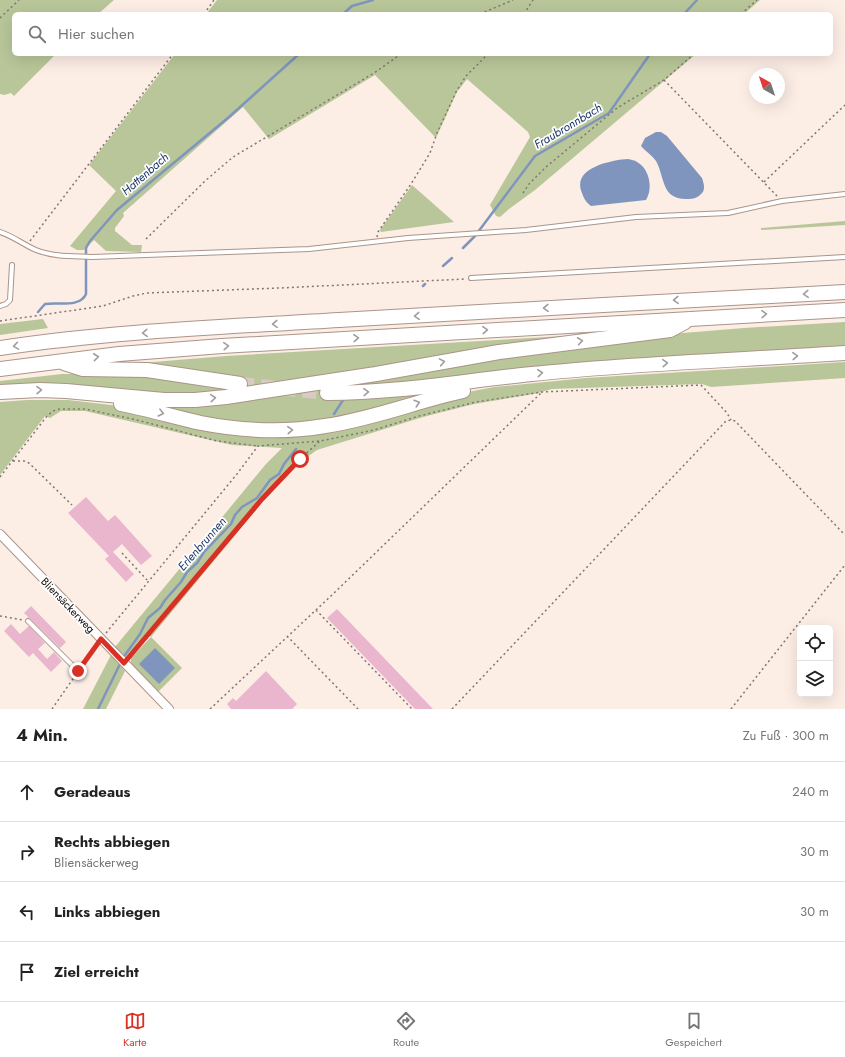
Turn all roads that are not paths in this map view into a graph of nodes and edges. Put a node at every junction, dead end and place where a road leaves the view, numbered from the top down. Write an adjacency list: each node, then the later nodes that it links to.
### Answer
1 (845, 194): 2 (lane)
2 (0, 232)
3 (845, 257): 5 (lane)
4 (12, 265): 7 (lane)
5 (471, 278)
6 (845, 292): 10 (highway, one-way to 10)
7 (0, 306)
8 (845, 310): 9 (highway, one-way to 8)
9 (691, 319): 12 (highway, one-way to 9); 17 (highway, one-way to 9)
10 (0, 348)
11 (845, 353): 14 (highway, one-way to 11)
12 (58, 361): 13 (highway); 15 (highway)
13 (0, 369)
14 (501, 378): 17 (highway, one-way to 14); 18 (highway, one-way to 14)
15 (240, 384)
16 (0, 392): 17 (highway, one-way to 17)
17 (91, 393)
18 (328, 393)
19 (0, 534): 22 (street, Bliensäckerweg)
20 (28, 621): 21 (lane)
21 (78, 671)
22 (169, 709)

